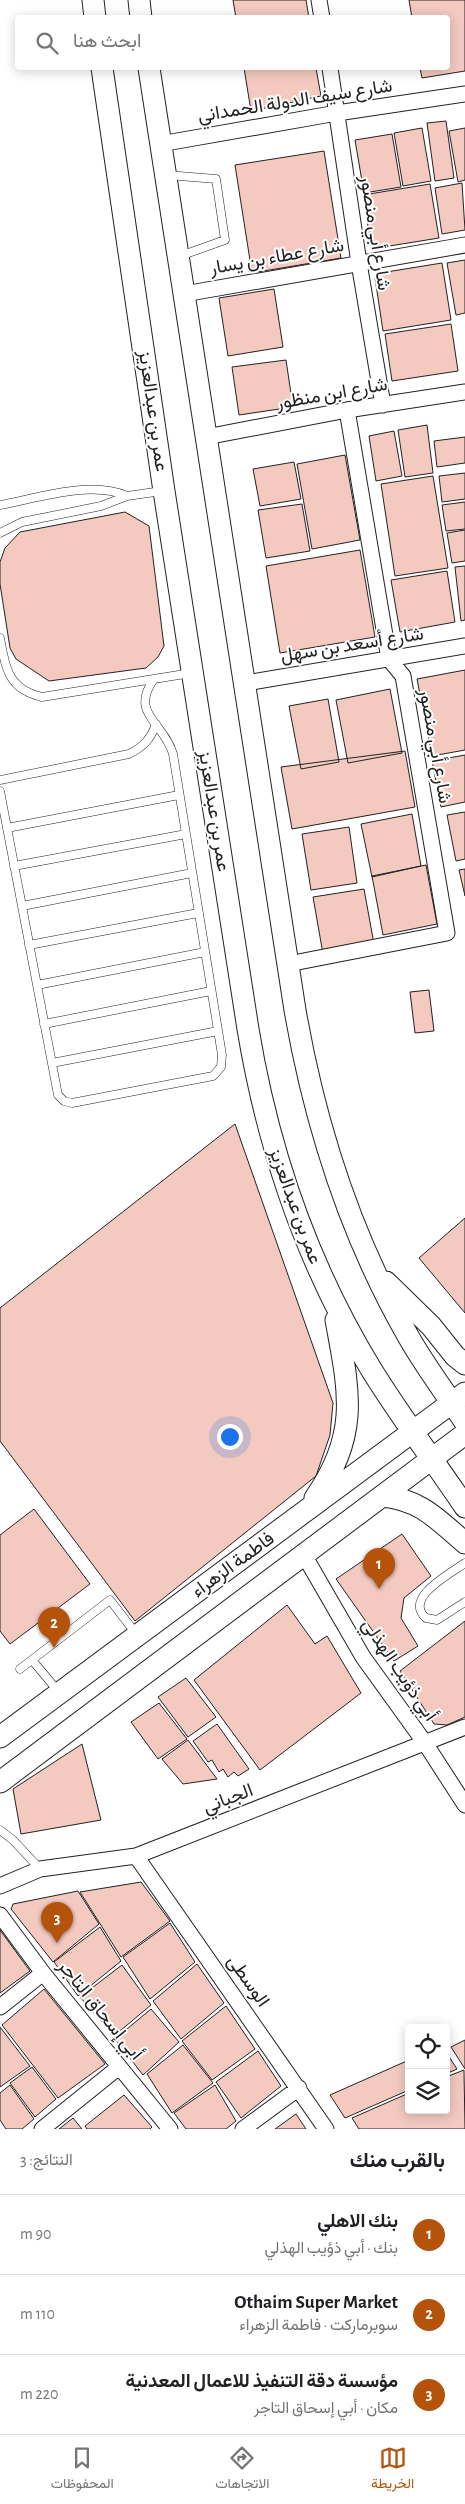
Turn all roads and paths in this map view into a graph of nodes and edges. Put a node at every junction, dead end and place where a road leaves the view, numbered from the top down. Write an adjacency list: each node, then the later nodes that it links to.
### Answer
1 (93, 0): 4 (main road)
2 (139, 0): 5 (main road)
3 (319, 0): 6 (street)
4 (95, 15)
5 (141, 15)
6 (322, 15)
7 (102, 70): 22 (main road, عمر بن عبدالعزيز)
8 (149, 70): 12 (main road)
9 (330, 70): 11 (street, شارع أبي منصور)
10 (465, 94): 11 (street, شارع سيف الدولة الحمداني)
11 (337, 113): 12 (street, شارع سيف الدولة الحمداني); 16 (street, شارع أبي منصور)
12 (160, 144): 13 (main road)
13 (165, 175): 15 (main road); 15 (lane)
14 (465, 245): 16 (street, شارع عطاء بن يسار)
15 (178, 256): 17 (main road)
16 (359, 263): 17 (street, شارع عطاء بن يسار); 19 (street, شارع أبي منصور)
17 (184, 294): 21 (main road)
18 (465, 392): 19 (street, شارع ابن منظور)
19 (383, 404): 20 (street, شارع ابن منظور)
20 (347, 410): 21 (street, شارع ابن منظور); 28 (street, شارع أبي منصور)
21 (206, 437): 31 (main road)
22 (164, 491): 23 (lane); 29 (main road, عمر بن عبدالعزيز)
23 (127, 496): 24 (lane); 25 (lane)
24 (0, 505)
25 (0, 532)
26 (0, 638): 30 (lane)
27 (465, 646): 28 (street, شارع أسعد بن سهل)
28 (390, 659): 31 (street, شارع أسعد بن سهل); 44 (street, شارع أبي منصور)
29 (193, 673): 30 (lane); 51 (main road, عمر بن عبدالعزيز)
30 (154, 679): 32 (lane)
31 (246, 683): 44 (main road)
32 (156, 724): 33 (lane); 35 (lane)
33 (0, 780)
34 (0, 791): 36 (lane)
35 (179, 794): 36 (lane); 37 (lane)
36 (7, 828): 38 (lane)
37 (186, 834): 38 (lane); 39 (lane)
38 (14, 866): 40 (lane)
39 (192, 873): 40 (lane); 41 (lane)
40 (22, 906): 42 (lane)
41 (198, 913): 42 (lane); 43 (lane)
42 (29, 945): 45 (lane)
43 (205, 952): 45 (lane); 46 (lane)
44 (288, 964): 50 (main road)
45 (37, 985): 47 (lane)
46 (211, 991): 47 (lane); 48 (lane)
47 (44, 1024): 49 (lane)
48 (218, 1031): 49 (lane); 49 (lane)
49 (52, 1063)
50 (373, 1270): 52 (main road); 53 (main road)
51 (332, 1300): 55 (main road, عمر بن عبدالعزيز); 60 (main road)
52 (465, 1364)
53 (458, 1398): 54 (main road); 55 (main road, فاطمة الزهراء)
54 (465, 1422)
55 (414, 1432): 57 (main road, عمر بن عبدالعزيز); 60 (main road, فاطمة الزهراء)
56 (465, 1434): 57 (main road)
57 (433, 1459): 58 (main road); 59 (main road, عمر بن عبدالعزيز)
58 (383, 1496): 61 (main road); 62 (main road)
59 (465, 1507)
60 (306, 1511): 65 (main road, فاطمة الزهراء)
61 (465, 1543)
62 (304, 1555): 71 (street, أبي ذؤيب الهذلي); 72 (main road)
63 (465, 1563): 64 (lane)
64 (465, 1602)
65 (137, 1635): 66 (lane); 68 (main road, فاطمة الزهراء)
66 (32, 1660): 67 (lane); 68 (lane)
67 (20, 1669)
68 (59, 1693): 70 (main road, فاطمة الزهراء)
69 (465, 1727): 71 (street, الجباني)
70 (0, 1736)
71 (425, 1743): 73 (street, أبي ذؤيب الهذلي); 75 (street, الجباني)
72 (0, 1782)
73 (465, 1805)
74 (0, 1830): 76 (lane)
75 (136, 1856): 76 (street, الجباني); 82 (street, الوسطى)
76 (40, 1869): 77 (street, الجباني)
77 (0, 1886)
78 (0, 1915): 79 (street, أبي إسحاق التاجر)
79 (43, 1973): 80 (street); 81 (street, أبي إسحاق التاجر)
80 (0, 2007)
81 (119, 2067): 83 (street); 84 (street, أبي إسحاق التاجر)
82 (299, 2088): 85 (street); 86 (street, الوسطى)
83 (42, 2129)
84 (170, 2129)
85 (244, 2129)
86 (326, 2129)

